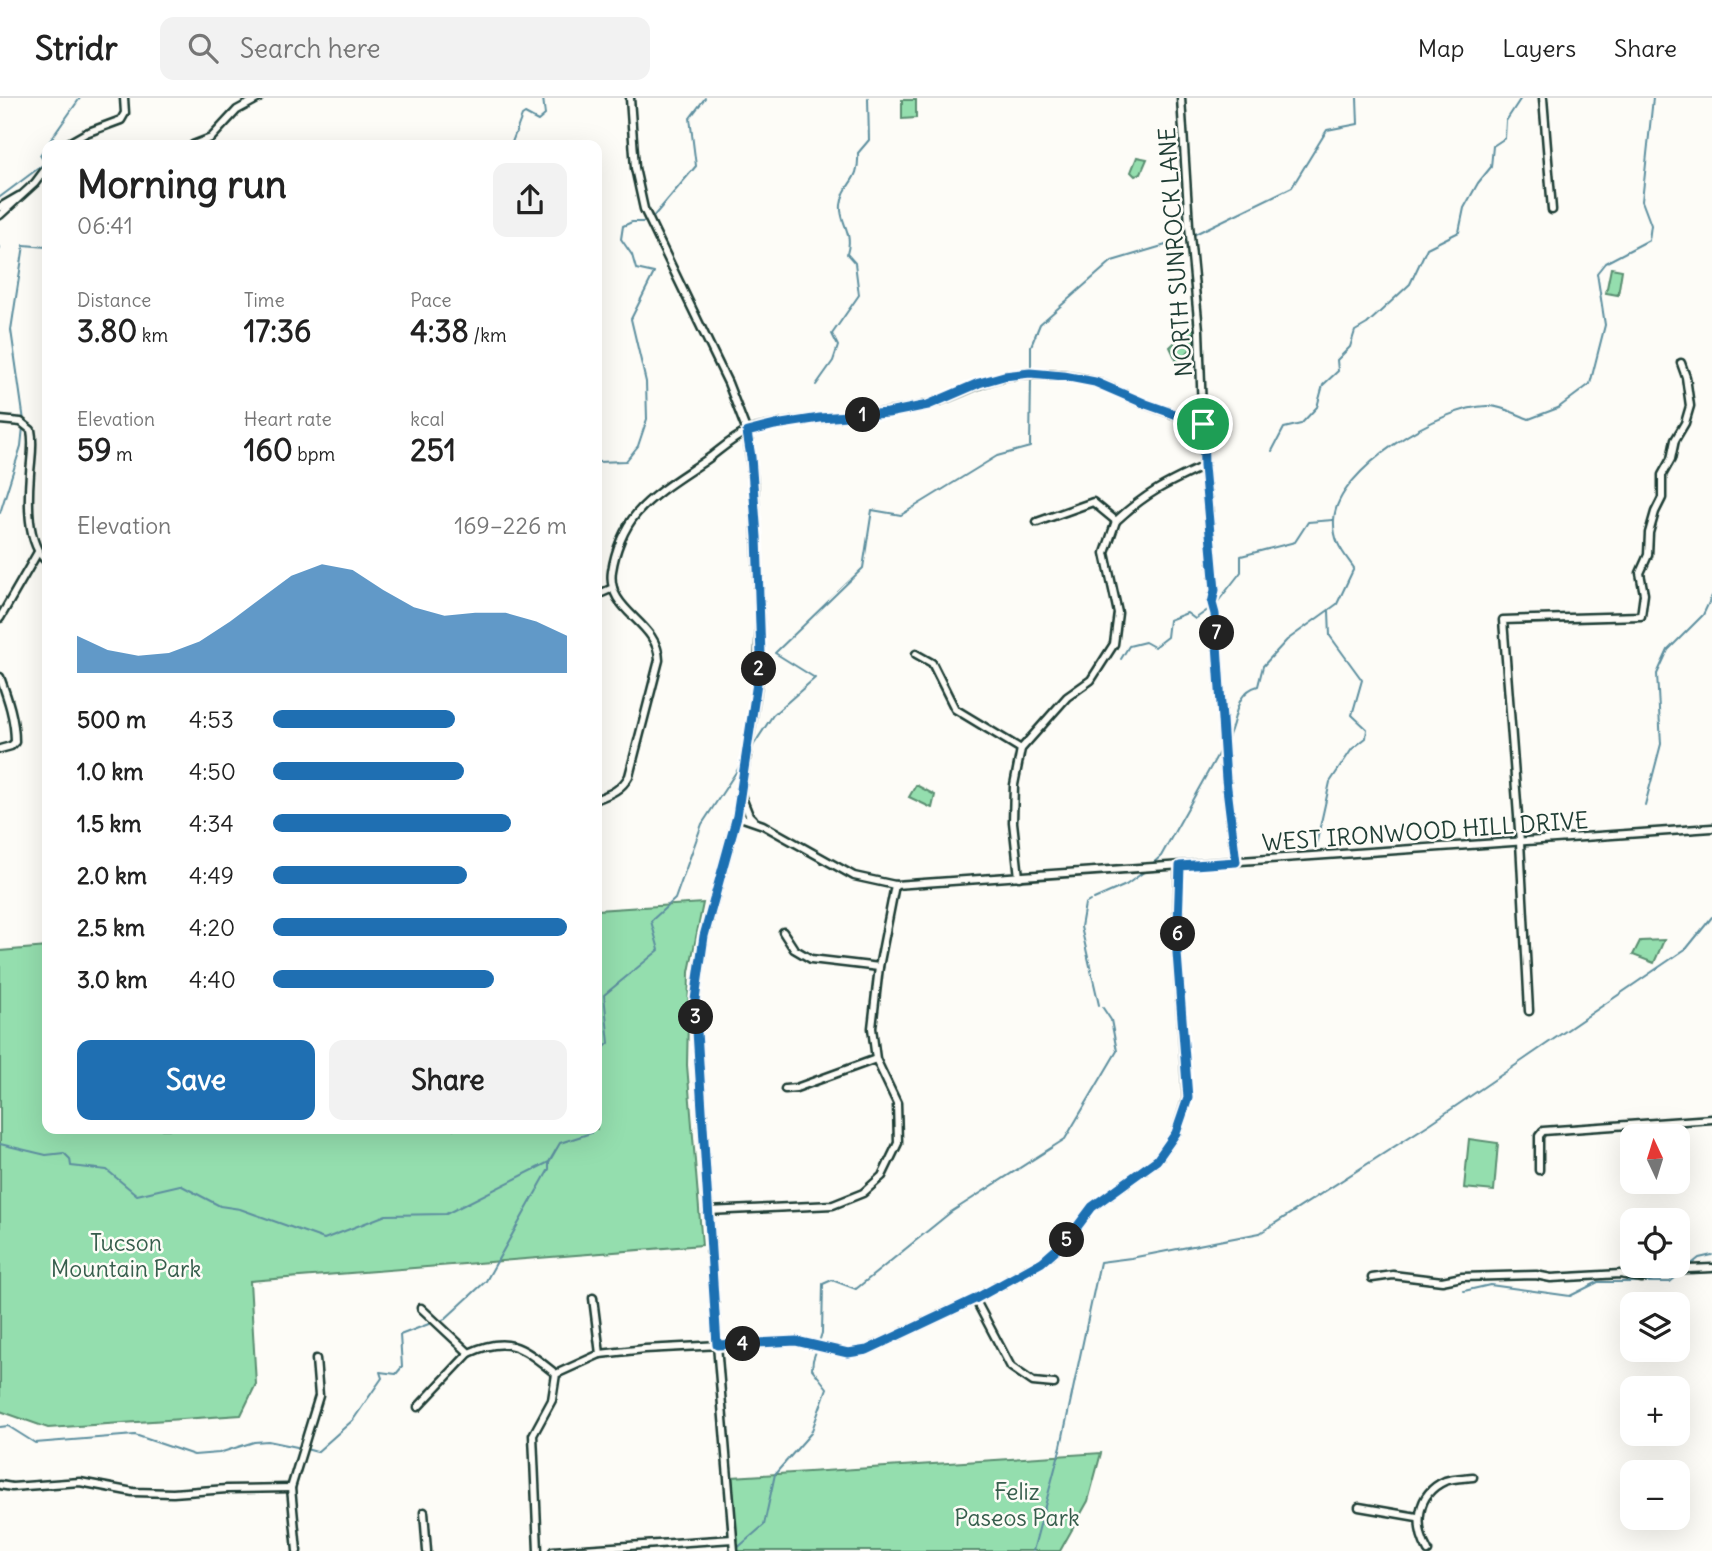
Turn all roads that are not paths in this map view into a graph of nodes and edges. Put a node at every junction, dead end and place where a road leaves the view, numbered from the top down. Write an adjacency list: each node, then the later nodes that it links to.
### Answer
1 (124, 98): 6 (street)
2 (259, 98): 7 (street)
3 (630, 98): 16 (street)
4 (1181, 98): 15 (street, NORTH SUNROCK LANE)
5 (1543, 98): 11 (street)
6 (74, 140)
7 (206, 140)
8 (42, 174): 9 (street)
9 (20, 195): 10 (street); 12 (street)
10 (0, 207)
11 (1552, 210)
12 (0, 215)
13 (1681, 363): 34 (street)
14 (0, 420): 20 (street)
15 (1203, 424): 16 (street); 17 (street, NORTH SUNROCK LANE)
16 (747, 432): 22 (street); 29 (street)
17 (1204, 466): 18 (street); 35 (street, NORTH SUNROCK LANE)
18 (1116, 521): 19 (street); 28 (street)
19 (1037, 522)
20 (38, 552): 21 (street); 24 (street)
21 (42, 556)
22 (613, 588): 23 (street); 30 (street)
23 (602, 593)
24 (0, 618)
25 (916, 654): 28 (street)
26 (0, 677): 27 (street)
27 (0, 749)
28 (1021, 749): 37 (street)
29 (740, 792): 31 (street); 32 (street)
30 (602, 797)
31 (737, 816): 32 (street, WEST IRONWOOD HILL DRIVE); 46 (street)
32 (757, 822): 38 (street, WEST IRONWOOD HILL DRIVE)
33 (1712, 828): 34 (street, WEST IRONWOOD HILL DRIVE)
34 (1520, 842): 35 (street, WEST IRONWOOD HILL DRIVE); 41 (street)
35 (1236, 862): 36 (street, WEST IRONWOOD HILL DRIVE)
36 (1180, 866): 37 (street, WEST IRONWOOD HILL DRIVE); 50 (street)
37 (1019, 877): 38 (street, WEST IRONWOOD HILL DRIVE)
38 (895, 885): 40 (street)
39 (783, 932): 40 (street)
40 (878, 967): 42 (street)
41 (1529, 1011)
42 (877, 1059): 43 (street); 46 (street)
43 (785, 1089)
44 (1712, 1119): 45 (street)
45 (1539, 1170)
46 (709, 1211): 52 (street)
47 (1712, 1268): 48 (street)
48 (1372, 1278)
49 (593, 1298): 54 (street)
50 (975, 1299): 52 (street); 57 (street)
51 (421, 1308): 53 (street)
52 (717, 1345): 54 (street); 65 (street)
53 (469, 1353): 56 (street); 58 (street)
54 (600, 1354): 56 (street)
55 (316, 1359): 61 (street)
56 (556, 1374): 68 (street)
57 (1054, 1384)
58 (418, 1407)
59 (1473, 1477): 64 (street)
60 (0, 1485): 61 (street)
61 (291, 1488): 66 (street)
62 (1359, 1507): 64 (street)
63 (424, 1512): 67 (street)
64 (1417, 1517): 71 (street)
65 (733, 1539): 69 (street); 70 (street)
66 (297, 1551)
67 (427, 1551)
68 (538, 1551)
69 (553, 1551)
70 (734, 1551)
71 (1428, 1551)

